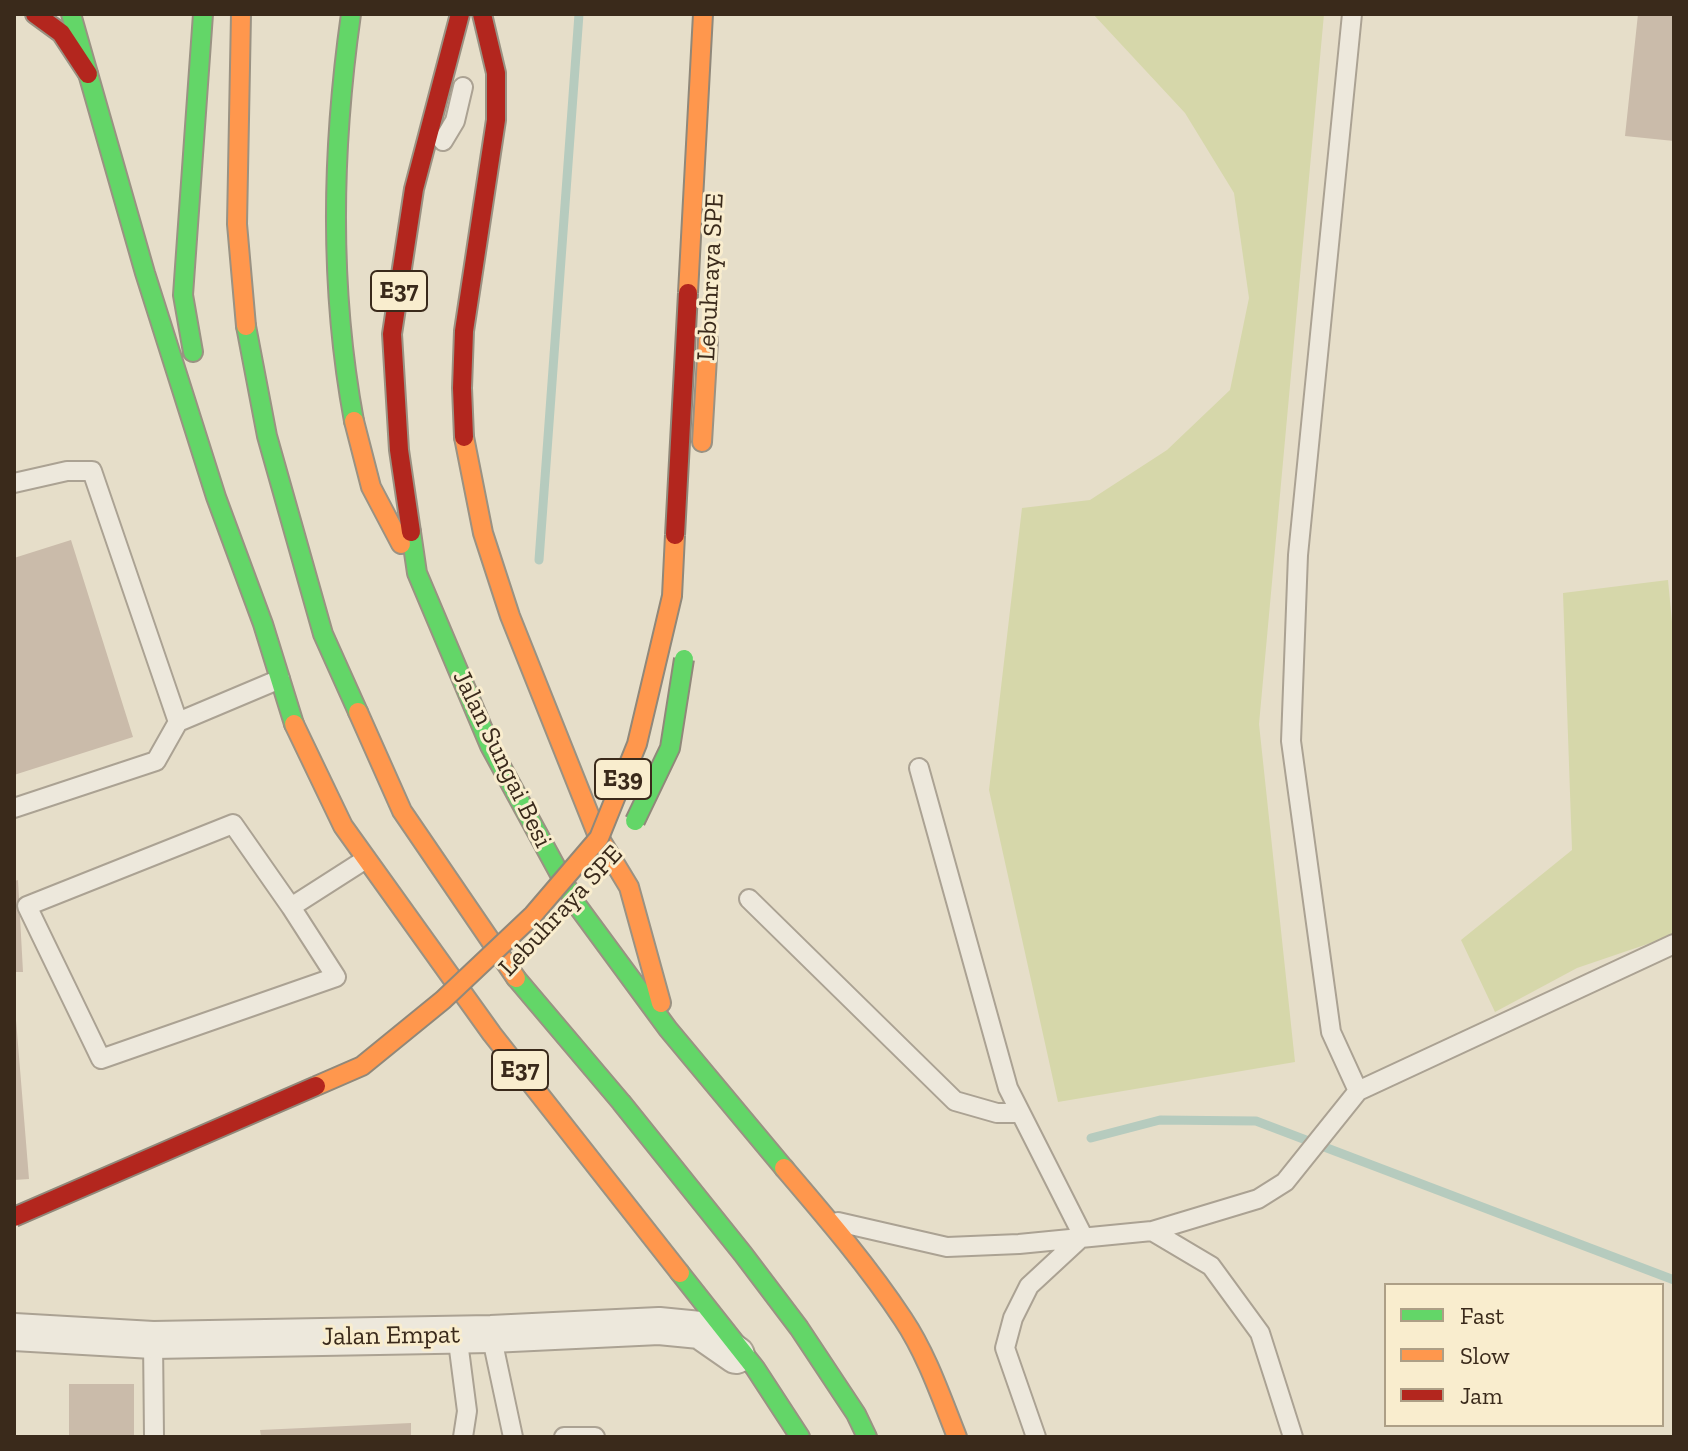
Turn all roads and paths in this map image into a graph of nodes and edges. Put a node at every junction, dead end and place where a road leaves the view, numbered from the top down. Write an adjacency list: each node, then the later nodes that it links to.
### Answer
1 (35, 14): 12 (main road)
2 (71, 14): 12 (main road)
3 (203, 14): 17 (main road, E37)
4 (241, 14): 53 (main road)
5 (351, 14): 18 (main road)
6 (460, 14): 13 (main road, Jalan Sungai Besi / E37)
7 (481, 14): 10 (lane); 31 (main road)
8 (703, 14): 37 (main road, Lebuhraya SPE / E39, bridge)
9 (1352, 14): 33 (lane)
10 (473, 44)
11 (466, 75): 13 (lane)
12 (89, 76): 17 (main road)
13 (414, 189): 18 (main road, Jalan Sungai Besi / E37)
14 (709, 317): 15 (main road, Lebuhraya SPE)
15 (702, 457)
16 (14, 483): 21 (lane)
17 (216, 497): 20 (main road, E37)
18 (417, 573): 31 (main road, Jalan Sungai Besi / E37)
19 (687, 641): 27 (main road, Lebuhraya SPE / E39, bridge)
20 (280, 679): 21 (lane); 24 (main road, E37)
21 (178, 722): 23 (lane)
22 (919, 768): 34 (lane)
23 (14, 808)
24 (367, 859): 26 (lane); 45 (main road, E37)
25 (749, 899): 34 (lane)
26 (291, 907): 26 (lane)
27 (557, 919)
28 (1674, 944): 33 (lane)
29 (526, 951): 30 (main road, Lebuhraya SPE)
30 (455, 1022)
31 (668, 1029): 38 (main road, Jalan Sungai Besi / E37)
32 (404, 1057): 35 (main road)
33 (1358, 1091): 40 (lane)
34 (1020, 1113): 41 (lane)
35 (299, 1114)
36 (105, 1198): 39 (main road)
37 (14, 1217)
38 (827, 1219): 41 (lane); 46 (main road, Jalan Sungai Besi / E37)
39 (50, 1221)
40 (1152, 1231): 41 (lane); 57 (lane)
41 (1083, 1236): 56 (lane)
42 (14, 1332): 44 (street, Jalan Empat)
43 (474, 1334): 44 (street, Jalan Empat); 45 (street, Jalan Empat); 48 (lane); 49 (lane)
44 (153, 1340): 47 (lane)
45 (755, 1368): 52 (main road, E37)
46 (931, 1370): 54 (main road, Jalan Sungai Besi / E37); 55 (main road)
47 (154, 1437)
48 (463, 1437)
49 (513, 1437)
50 (564, 1437): 51 (lane)
51 (595, 1437)
52 (800, 1437)
53 (867, 1437)
54 (957, 1437)
55 (971, 1437)
56 (1036, 1437)
57 (1293, 1437)

